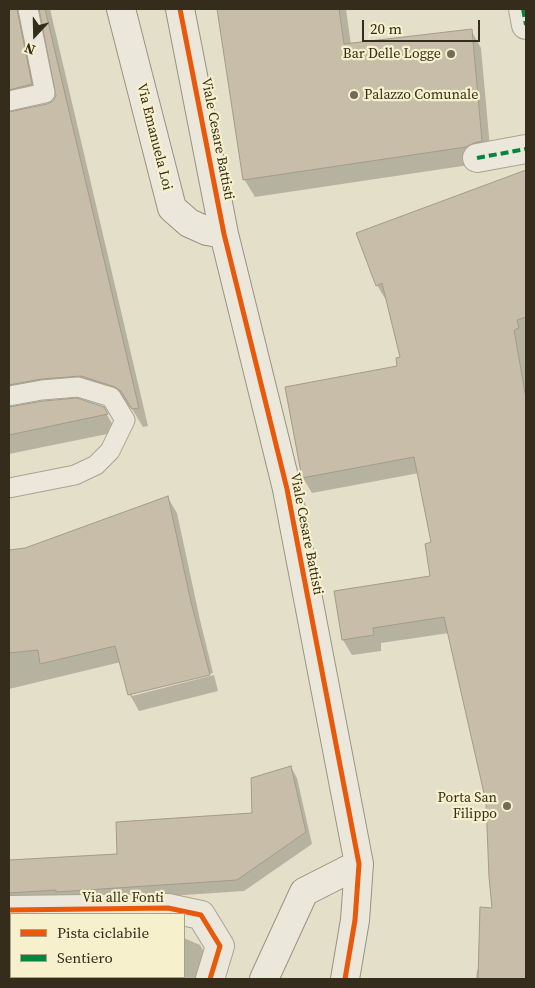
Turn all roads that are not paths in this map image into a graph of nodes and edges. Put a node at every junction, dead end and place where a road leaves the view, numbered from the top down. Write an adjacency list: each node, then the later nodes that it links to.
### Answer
1 (28, 9): 6 (lane)
2 (121, 9): 9 (street, Via Emanuela Loi)
3 (180, 9): 9 (street, Viale Cesare Battisti)
4 (523, 9): 5 (street)
5 (526, 24)
6 (9, 101)
7 (526, 149): 8 (street)
8 (478, 158)
9 (224, 234): 12 (street, Viale Cesare Battisti)
10 (9, 396): 11 (lane)
11 (9, 488)
12 (359, 864): 15 (street); 16 (street, Viale Cesare Battisti)
13 (9, 910): 14 (street, Via alle Fonti)
14 (210, 979)
15 (264, 979)
16 (345, 979)

